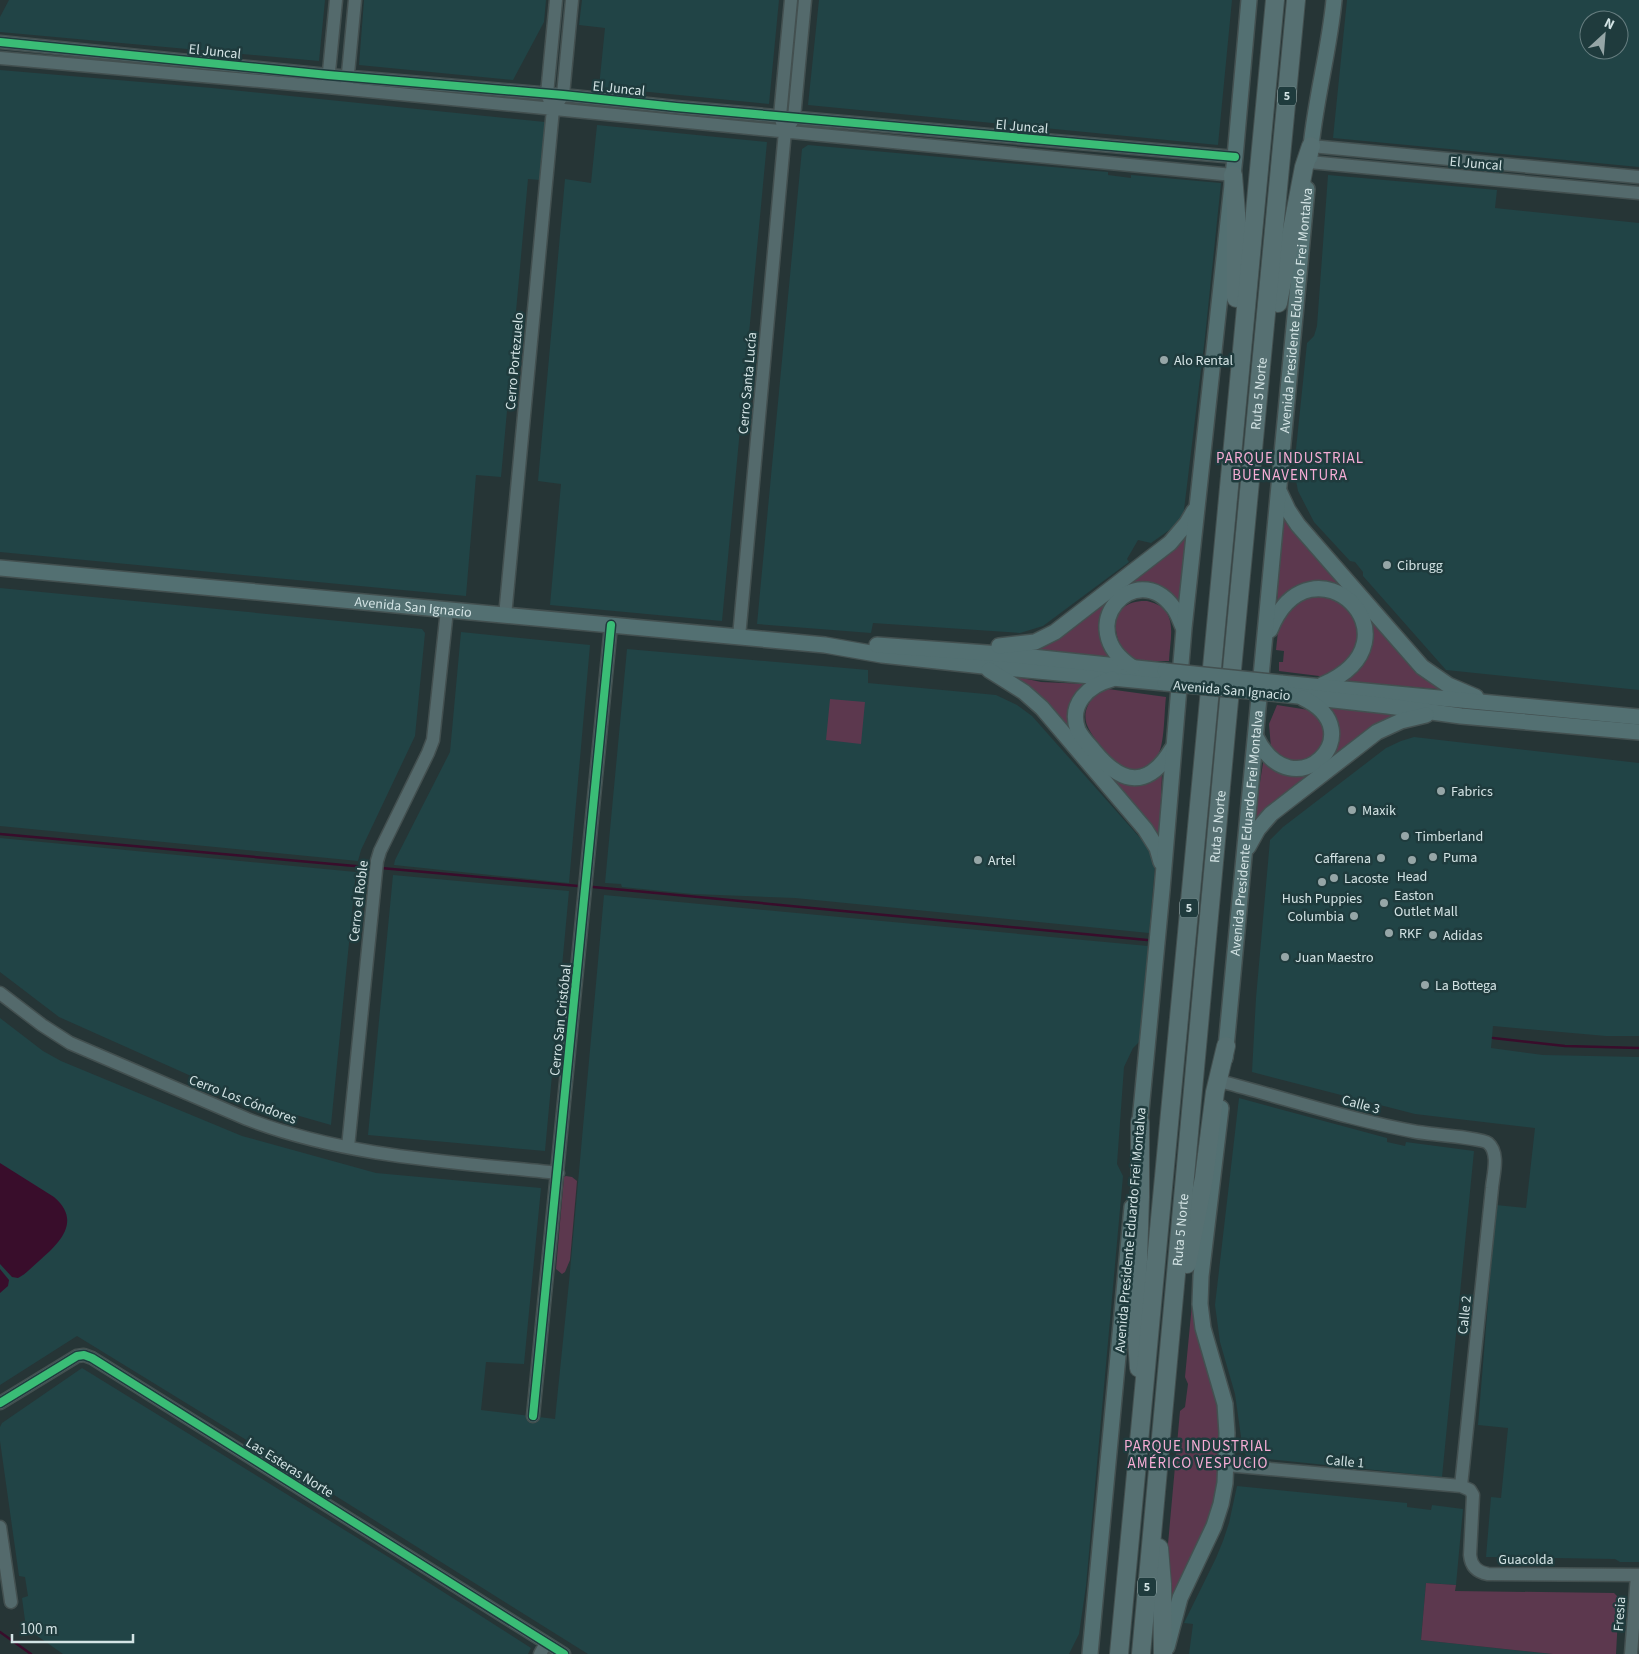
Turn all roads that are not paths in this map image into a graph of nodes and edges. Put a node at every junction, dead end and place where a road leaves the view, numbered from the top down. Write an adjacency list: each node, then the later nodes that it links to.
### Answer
1 (336, 0): 13 (street)
2 (355, 0): 14 (street)
3 (556, 0): 15 (street, Cerro Portezuelo)
4 (572, 0): 16 (street)
5 (791, 0): 18 (street, Cerro Santa Lucía)
6 (806, 0): 19 (street, Cerro Santa Lucía)
7 (1249, 0): 23 (main road, Avenida Presidente Eduardo Frei Montalva)
8 (1275, 0): 29 (highway, Ruta 5 Norte / 5)
9 (1296, 0): 28 (highway, Ruta 5 Norte / 5)
10 (1334, 0): 22 (main road, Avenida Presidente Eduardo Frei Montalva)
11 (0, 42): 13 (street, El Juncal)
12 (0, 58): 13 (street, El Juncal)
13 (328, 81): 14 (street, El Juncal)
14 (347, 83): 15 (street, El Juncal); 17 (street, El Juncal)
15 (547, 94): 16 (street, El Juncal); 17 (street, Cerro Portezuelo)
16 (563, 95): 17 (street); 18 (street, El Juncal)
17 (553, 109): 20 (street, El Juncal); 34 (street, Cerro Portezuelo)
18 (780, 116): 19 (street, El Juncal); 20 (street, Cerro Santa Lucía)
19 (794, 118): 20 (street, Cerro Santa Lucía); 23 (street, El Juncal)
20 (785, 131): 25 (street, El Juncal); 37 (street, Cerro Santa Lucía)
21 (1385, 153): 22 (street, El Juncal); 24 (street); 26 (street, El Juncal)
22 (1310, 154): 24 (street, El Juncal); 28 (highway); 30 (main road, Avenida Presidente Eduardo Frei Montalva)
23 (1235, 157): 25 (main road, Avenida Presidente Eduardo Frei Montalva)
24 (1383, 169): 27 (street, El Juncal)
25 (1233, 175): 29 (highway); 31 (main road, Avenida Presidente Eduardo Frei Montalva)
26 (1639, 177)
27 (1639, 193)
28 (1259, 400): 65 (highway, Ruta 5 Norte / 5)
29 (1235, 416): 66 (highway, Ruta 5 Norte / 5)
30 (1279, 489): 38 (main road, Avenida Presidente Eduardo Frei Montalva); 49 (main road)
31 (1196, 507): 36 (main road, Avenida Presidente Eduardo Frei Montalva); 40 (main road)
32 (0, 568): 33 (main road, Avenida San Ignacio)
33 (446, 610): 34 (main road, Avenida San Ignacio); 63 (street, Cerro el Roble)
34 (505, 616): 35 (main road, Avenida San Ignacio)
35 (611, 625): 37 (main road, Avenida San Ignacio); 64 (street, Cerro San Cristóbal)
36 (1184, 628): 42 (main road); 55 (main road, Avenida Presidente Eduardo Frei Montalva)
37 (738, 637): 39 (main road, Avenida San Ignacio)
38 (1265, 643): 45 (main road); 54 (main road, Avenida Presidente Eduardo Frei Montalva)
39 (825, 646): 40 (main road, Avenida San Ignacio); 41 (main road, Avenida San Ignacio)
40 (969, 651): 42 (main road, Avenida San Ignacio)
41 (983, 666): 44 (main road, Avenida San Ignacio); 57 (main road)
42 (1132, 668): 43 (main road, Avenida San Ignacio)
43 (1165, 677): 44 (main road, Avenida San Ignacio); 46 (main road, Avenida San Ignacio, bridge)
44 (1116, 678): 55 (main road)
45 (1321, 686): 46 (main road, Avenida San Ignacio); 48 (main road, Avenida San Ignacio)
46 (1280, 688): 47 (main road, Avenida San Ignacio)
47 (1297, 696): 50 (main road, Avenida San Ignacio); 54 (main road)
48 (1464, 700): 49 (main road, Avenida San Ignacio); 51 (main road)
49 (1487, 703): 52 (main road, Avenida San Ignacio)
50 (1435, 714): 51 (main road, Avenida San Ignacio); 56 (main road)
51 (1461, 716): 53 (main road, Avenida San Ignacio)
52 (1639, 717)
53 (1639, 732)
54 (1256, 737): 56 (main road, Avenida Presidente Eduardo Frei Montalva)
55 (1172, 747): 57 (main road, Avenida Presidente Eduardo Frei Montalva)
56 (1245, 854): 59 (main road, Avenida Presidente Eduardo Frei Montalva)
57 (1163, 870): 61 (main road, Avenida Presidente Eduardo Frei Montalva)
58 (0, 993): 63 (street, Cerro Los Cóndores)
59 (1226, 1046): 60 (main road, Avenida Presidente Eduardo Frei Montalva); 65 (highway)
60 (1223, 1082): 62 (street, Calle 3); 69 (main road, Avenida Presidente Eduardo Frei Montalva)
61 (1140, 1122): 66 (highway); 77 (main road, Avenida Presidente Eduardo Frei Montalva)
62 (1491, 1147): 70 (street, Calle 2)
63 (348, 1148): 64 (street, Cerro Los Cóndores)
64 (558, 1173): 68 (street, Cerro San Cristóbal)
65 (1171, 1335): 71 (highway, Ruta 5 Norte / 5)
66 (1144, 1400): 78 (highway, Ruta 5 Norte / 5)
67 (0, 1403): 75 (street, Las Esteras Norte)
68 (534, 1416)
69 (1226, 1465): 70 (street, Calle 1); 80 (main road, Avenida Presidente Eduardo Frei Montalva)
70 (1461, 1486): 73 (street, Guacolda)
71 (1153, 1520): 79 (highway, Ruta 5 Norte / 5); 80 (highway)
72 (0, 1527): 74 (street)
73 (1638, 1575): 81 (street, Fresia)
74 (11, 1602)
75 (543, 1648): 76 (street, Las Esteras Norte)
76 (564, 1654)
77 (1090, 1654)
78 (1119, 1654)
79 (1141, 1654)
80 (1164, 1654)
81 (1631, 1654)

